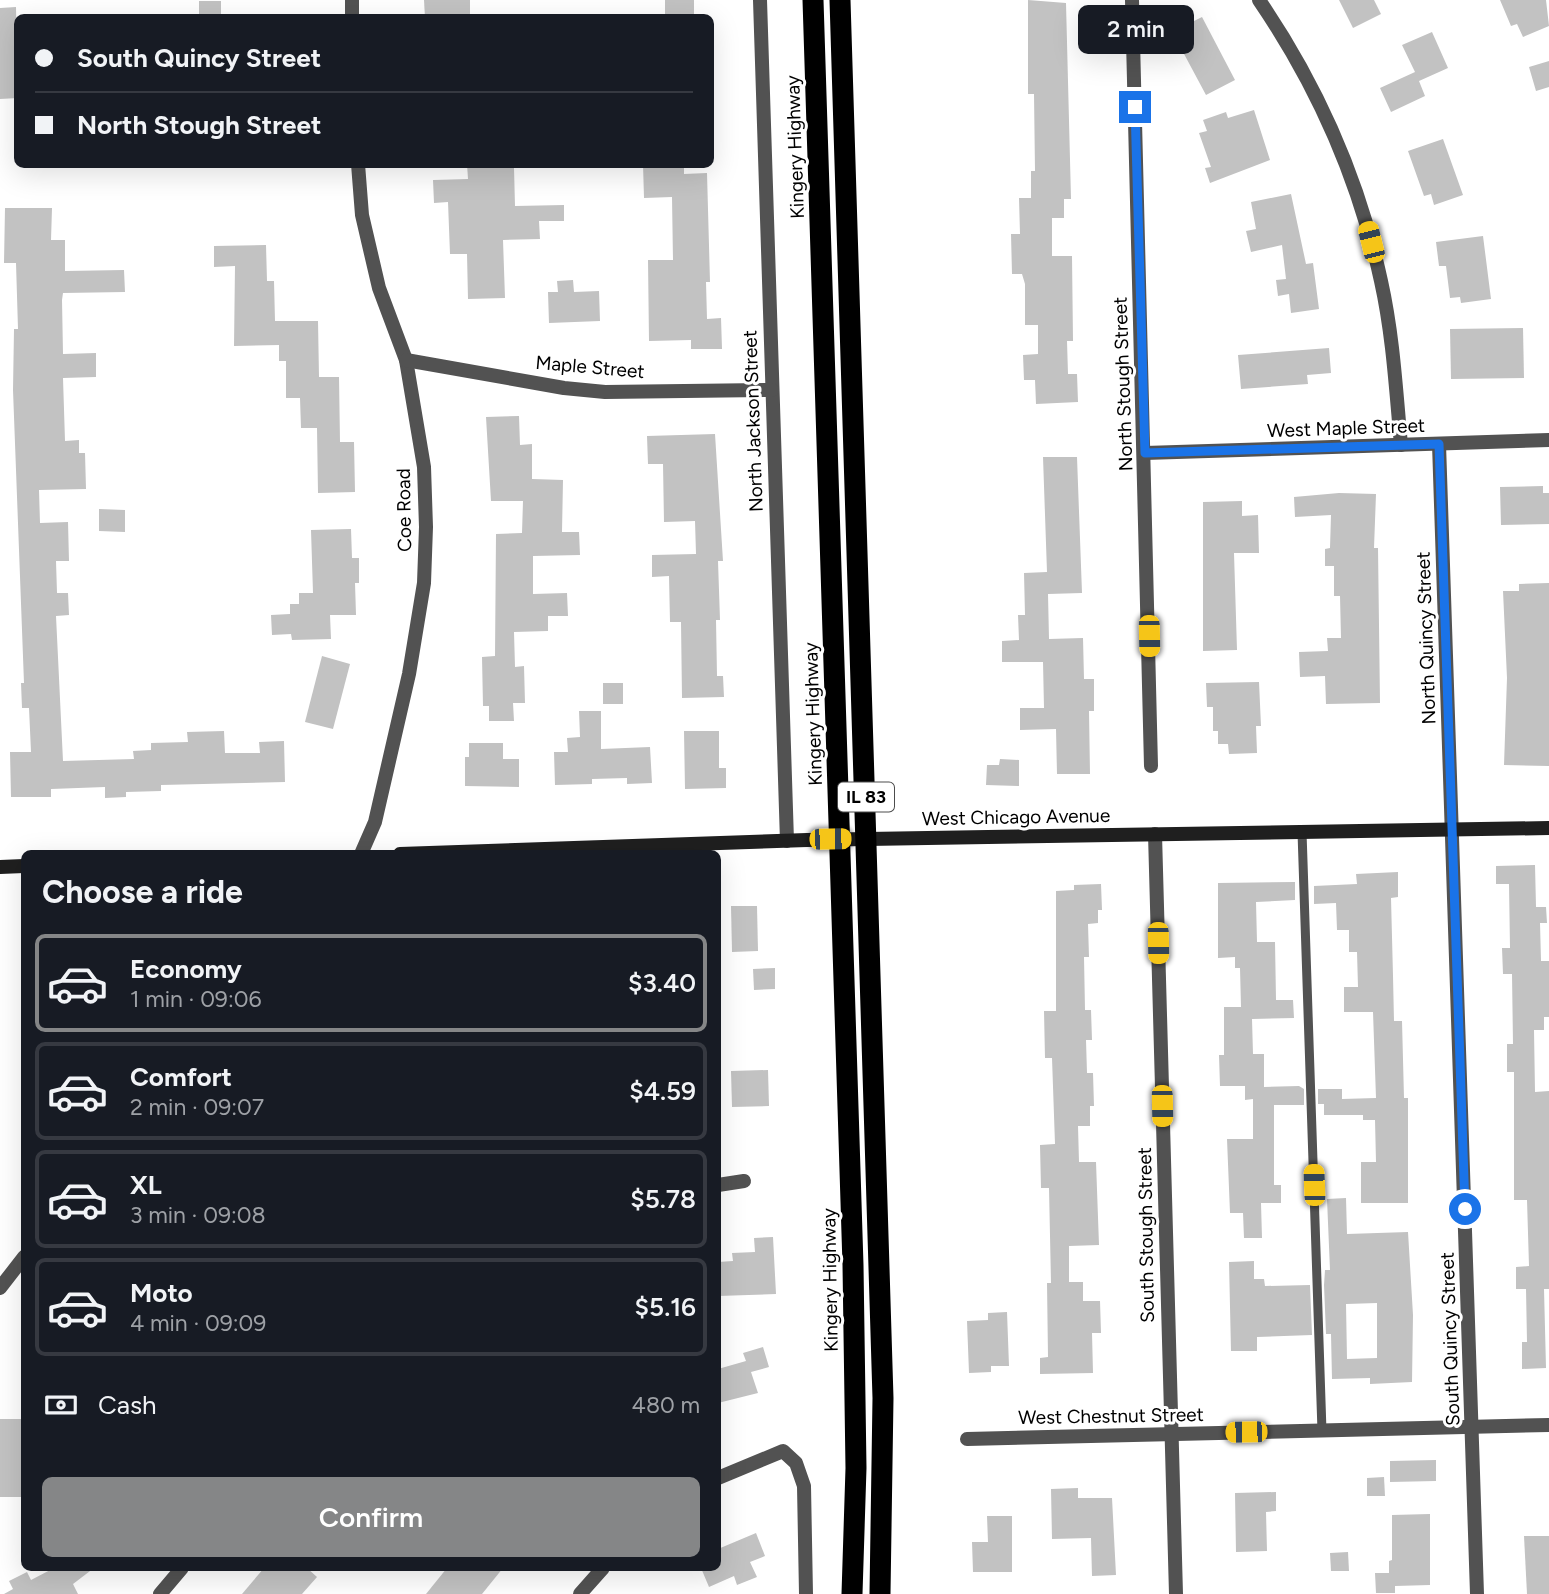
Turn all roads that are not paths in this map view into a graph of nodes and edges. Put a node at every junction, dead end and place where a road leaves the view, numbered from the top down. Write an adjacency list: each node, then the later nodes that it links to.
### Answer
1 (760, 0): 8 (street, North Jackson Street)
2 (813, 0): 38 (highway, Kingery Highway / IL 83)
3 (841, 0): 39 (highway, IL 83)
4 (1132, 0): 12 (street, North Stough Street)
5 (1259, 0): 11 (street)
6 (358, 168): 7 (street, Coe Road)
7 (406, 360): 8 (street, Maple Street); 19 (street, Coe Road)
8 (772, 390): 18 (street, North Jackson Street)
9 (1549, 440): 10 (street, West Maple Street)
10 (1439, 444): 11 (street, West Maple Street); 15 (street, North Quincy Street)
11 (1401, 445): 12 (street, West Maple Street)
12 (1145, 453): 13 (street, North Stough Street)
13 (1151, 766)
14 (1549, 828): 15 (main road, West Chicago Avenue)
15 (1451, 830): 16 (main road, West Chicago Avenue); 28 (street, South Quincy Street)
16 (1302, 832): 17 (main road, West Chicago Avenue); 29 (lane)
17 (1155, 834): 18 (main road, West Chicago Avenue); 30 (street, South Stough Street)
18 (787, 841): 20 (main road, West Chicago Avenue)
19 (362, 850)
20 (519, 850)
21 (21, 866): 22 (main road)
22 (0, 867)
23 (744, 1181): 24 (street)
24 (721, 1185)
25 (21, 1261): 26 (street)
26 (0, 1288)
27 (1549, 1425): 28 (street, West Chestnut Street)
28 (1472, 1427): 29 (street, West Chestnut Street); 41 (street, South Quincy Street)
29 (1322, 1431): 30 (street, West Chestnut Street)
30 (1170, 1433): 31 (street, West Chestnut Street); 40 (street, South Stough Street)
31 (967, 1439)
32 (721, 1477): 37 (street)
33 (179, 1571): 35 (street)
34 (600, 1571): 36 (street)
35 (160, 1594)
36 (580, 1594)
37 (806, 1594)
38 (852, 1594)
39 (880, 1594)
40 (1176, 1594)
41 (1478, 1594)

